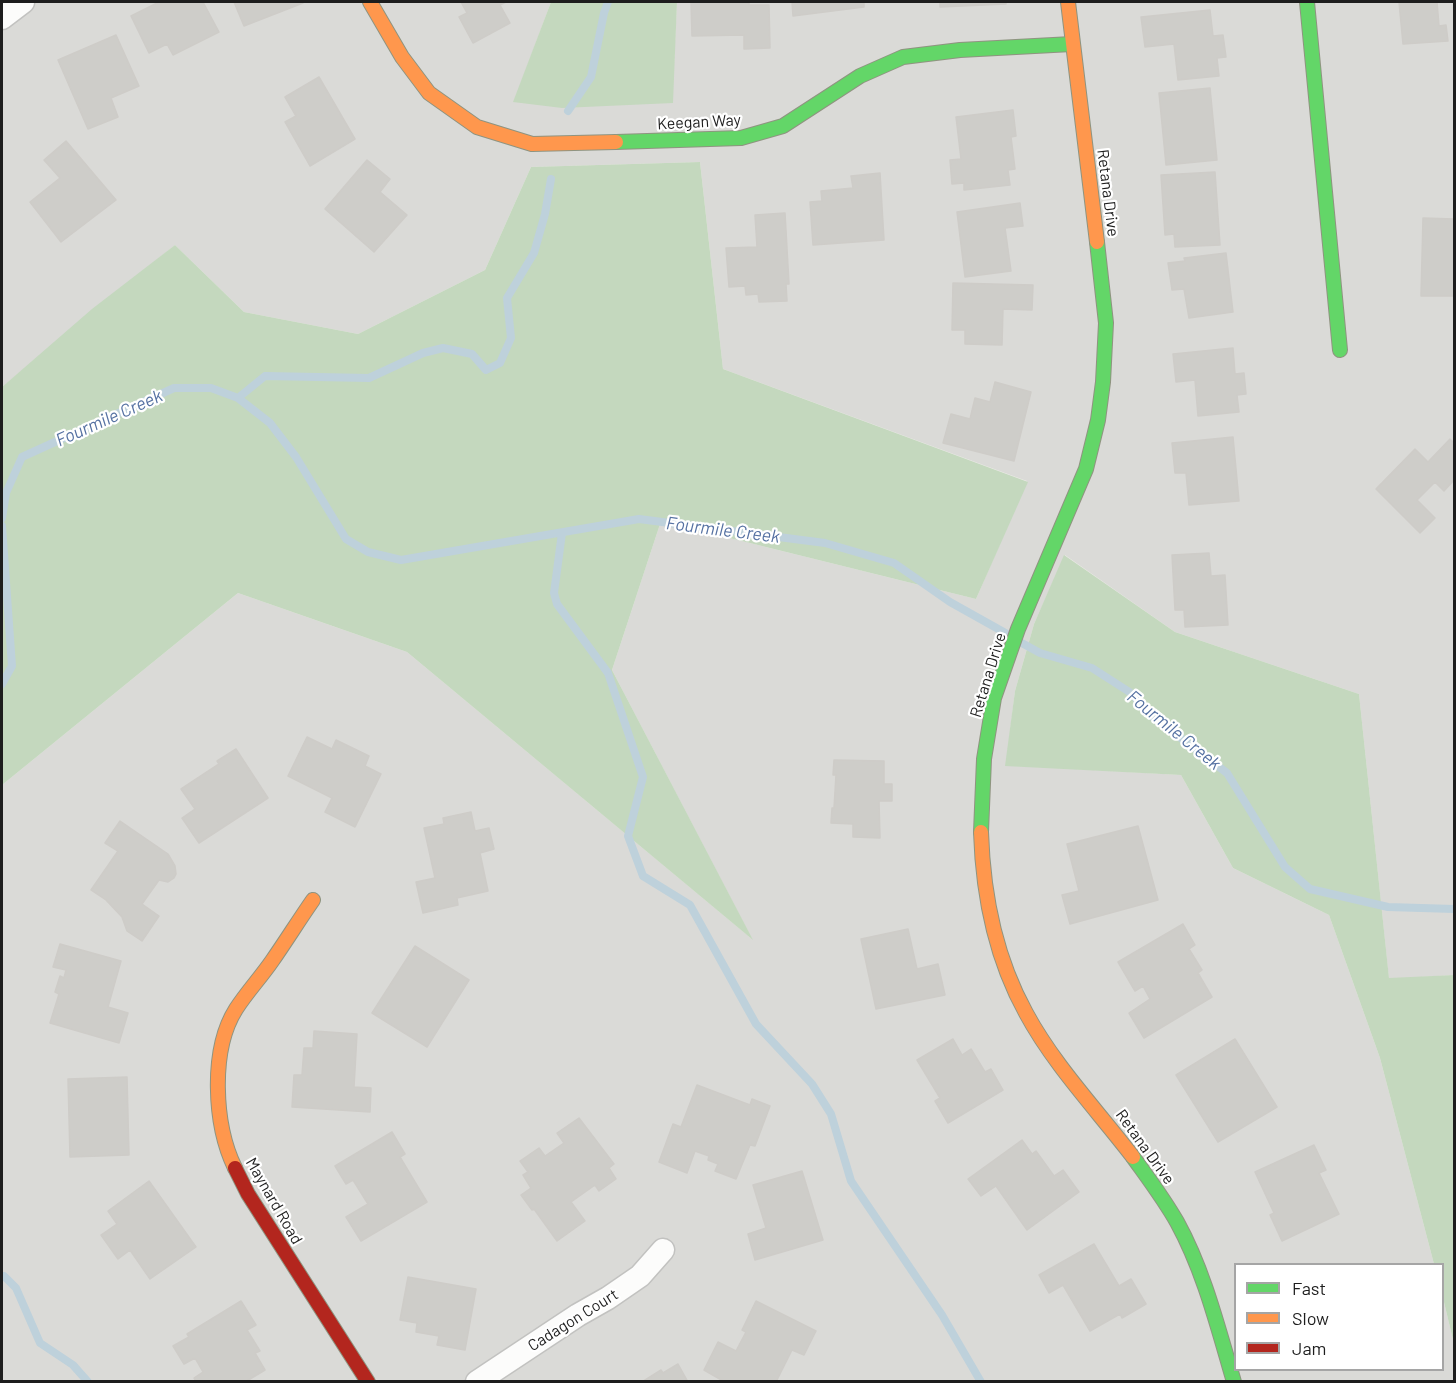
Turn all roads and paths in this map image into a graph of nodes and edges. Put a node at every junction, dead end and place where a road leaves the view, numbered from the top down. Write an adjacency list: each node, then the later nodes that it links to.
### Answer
1 (22, 2): 5 (street)
2 (369, 2): 6 (street, Keegan Way)
3 (1068, 2): 6 (street, Retana Drive)
4 (1307, 2): 7 (street)
5 (2, 18)
6 (1072, 44): 12 (street, Retana Drive)
7 (1340, 350)
8 (313, 900): 10 (street, Maynard Road)
9 (663, 1250): 11 (street, Cadagon Court)
10 (368, 1382)
11 (477, 1382)
12 (1234, 1382)

